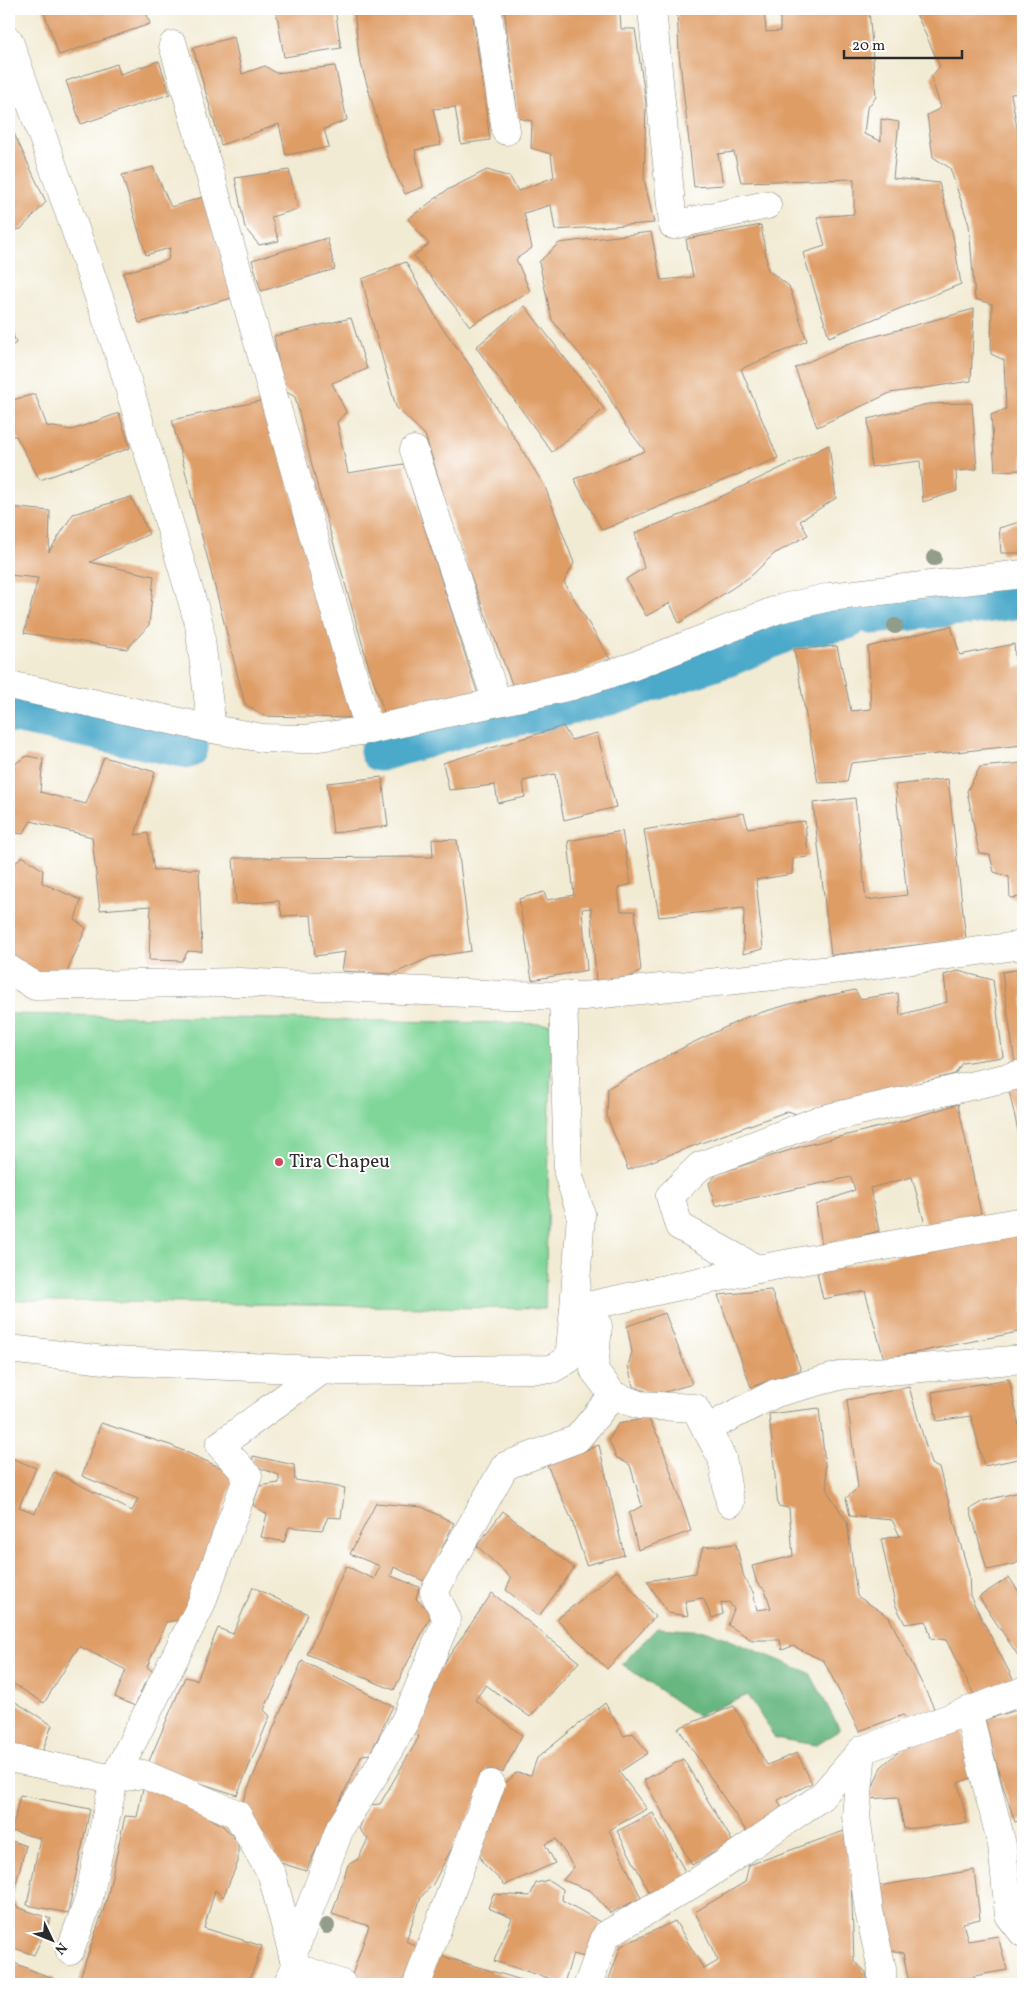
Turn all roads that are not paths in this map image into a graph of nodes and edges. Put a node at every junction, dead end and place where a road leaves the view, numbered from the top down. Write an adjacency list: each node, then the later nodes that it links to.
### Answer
1 (487, 9): 5 (street)
2 (652, 9): 6 (street)
3 (9, 41): 11 (street)
4 (173, 45): 12 (street)
5 (506, 131)
6 (767, 204)
7 (414, 450): 10 (street)
8 (1023, 574): 10 (street)
9 (9, 685): 11 (street)
10 (497, 702): 12 (street)
11 (212, 729): 12 (street)
12 (369, 730)
13 (1023, 944): 15 (street)
14 (9, 969): 15 (street)
15 (563, 995): 19 (street)
16 (1023, 1074): 18 (street)
17 (1023, 1221): 18 (street)
18 (757, 1269): 19 (street)
19 (574, 1309): 22 (street); 23 (street)
20 (9, 1349): 22 (street)
21 (1023, 1359): 24 (street)
22 (321, 1370): 30 (street)
23 (614, 1395): 24 (street); 34 (street)
24 (706, 1429): 25 (street)
25 (730, 1503)
26 (1023, 1691): 27 (street)
27 (968, 1711): 28 (street); 32 (street)
28 (862, 1750): 37 (street); 38 (street)
29 (9, 1758): 30 (street)
30 (114, 1779): 33 (street); 34 (street)
31 (491, 1784): 36 (street)
32 (1023, 1933)
33 (70, 1951)
34 (292, 1968): 35 (street)
35 (342, 1984)
36 (417, 1984)
37 (588, 1984)
38 (882, 1984)

